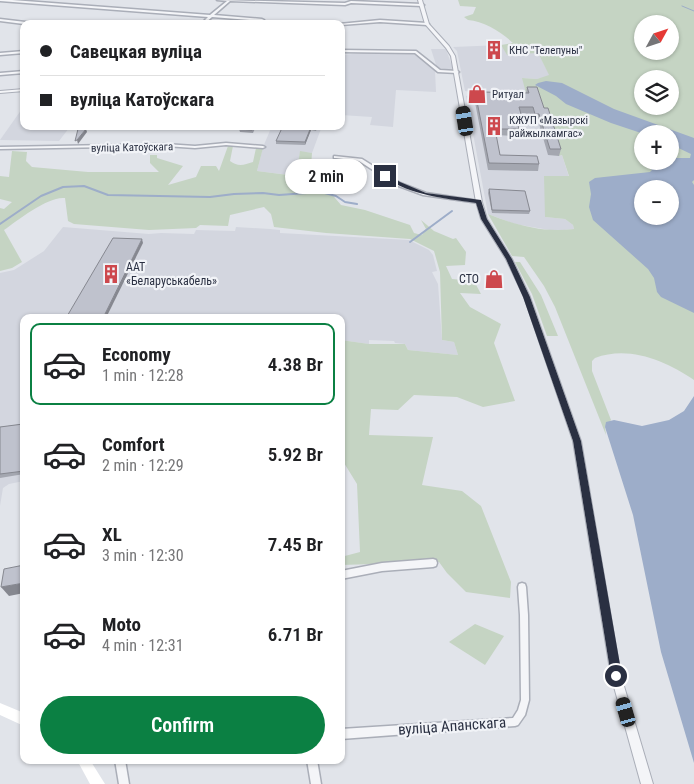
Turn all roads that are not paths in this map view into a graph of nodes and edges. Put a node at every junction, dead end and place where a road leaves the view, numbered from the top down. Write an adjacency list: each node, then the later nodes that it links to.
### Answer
1 (0, 0): 2 (street)
2 (8, 0): 6 (street); 7 (street)
3 (219, 0): 4 (street)
4 (230, 0): 5 (street); 7 (street)
5 (421, 2): 13 (street)
6 (0, 4)
7 (211, 15): 9 (street); 10 (street)
8 (0, 20): 11 (street)
9 (206, 20)
10 (262, 20)
11 (20, 22)
12 (345, 24): 13 (street)
13 (427, 24): 18 (street)
14 (345, 51): 18 (street)
15 (20, 52): 16 (street)
16 (0, 54)
17 (20, 72): 19 (street)
18 (457, 72): 25 (street)
19 (0, 74)
20 (20, 90): 21 (street)
21 (0, 92)
22 (263, 147): 23 (street, вуліца Катоўскага)
23 (0, 148)
24 (336, 157): 25 (street)
25 (479, 202): 38 (street)
26 (433, 563): 27 (street)
27 (345, 574)
28 (522, 587): 31 (street, вуліца Апанскага)
29 (0, 709): 30 (main road)
30 (20, 718)
31 (345, 734)
32 (86, 764): 35 (main road)
33 (121, 764): 36 (street)
34 (313, 764): 37 (street)
35 (98, 784)
36 (124, 784)
37 (316, 784)
38 (647, 784)

